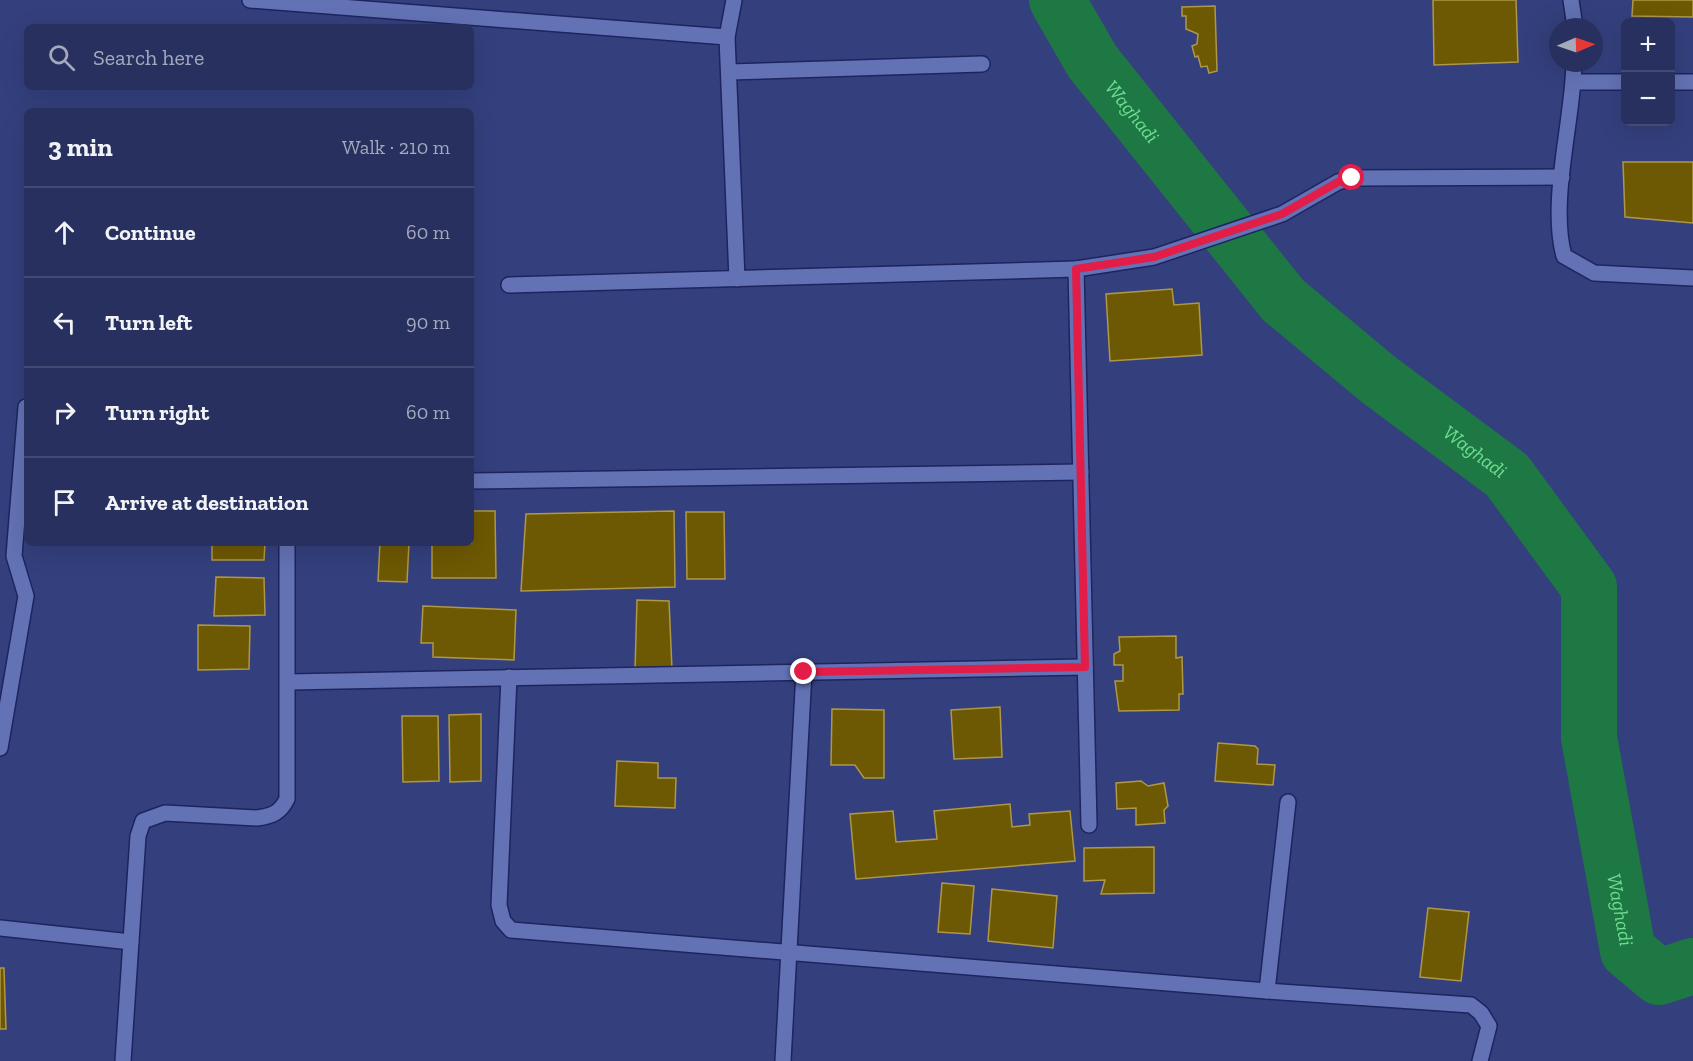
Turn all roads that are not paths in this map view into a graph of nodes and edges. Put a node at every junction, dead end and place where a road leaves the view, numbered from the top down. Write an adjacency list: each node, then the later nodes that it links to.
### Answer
1 (250, 0): 5 (street)
2 (734, 0): 5 (street)
3 (1571, 0): 4 (street)
4 (1574, 18)
5 (727, 37): 7 (street)
6 (981, 64): 7 (street)
7 (729, 72): 15 (street)
8 (1574, 72): 9 (street)
9 (1574, 82): 10 (street); 13 (street)
10 (1621, 82)
11 (1675, 82): 12 (street)
12 (1693, 82)
13 (1562, 177): 14 (street); 16 (street)
14 (1076, 269): 15 (street); 19 (street)
15 (737, 279): 17 (street)
16 (1693, 279)
17 (509, 285)
18 (24, 432): 26 (street)
19 (1081, 472): 20 (street); 22 (street)
20 (474, 481)
21 (287, 546): 25 (street)
22 (1085, 667): 23 (street); 28 (street)
23 (804, 672): 24 (street); 31 (street)
24 (509, 676): 25 (street); 31 (street)
25 (288, 682): 30 (street)
26 (0, 744)
27 (1288, 802): 32 (street)
28 (1089, 825)
29 (0, 928): 30 (street)
30 (131, 942): 33 (street)
31 (789, 952): 32 (street); 34 (street)
32 (1267, 991): 35 (street)
33 (123, 1061)
34 (783, 1061)
35 (1480, 1061)

